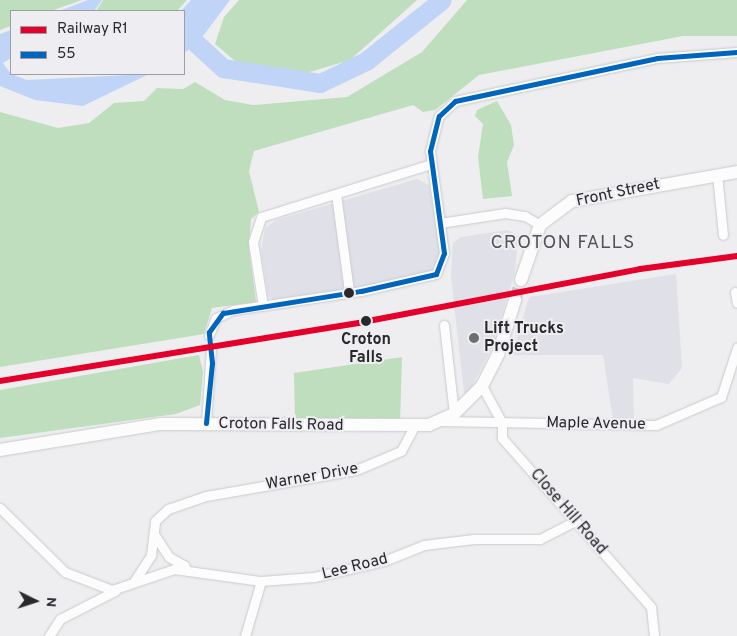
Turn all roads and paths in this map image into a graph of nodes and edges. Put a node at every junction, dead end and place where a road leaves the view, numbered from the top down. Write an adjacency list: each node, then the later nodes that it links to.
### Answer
1 (737, 52): 2 (street)
2 (431, 164): 5 (street); 6 (street)
3 (737, 172): 4 (main road, Front Street)
4 (717, 174): 7 (main road, Front Street); 8 (street)
5 (336, 194): 10 (street); 14 (street)
6 (440, 223): 7 (street); 10 (street)
7 (540, 226): 9 (main road)
8 (723, 235)
9 (521, 280)
10 (349, 292): 14 (street)
11 (736, 292): 13 (street)
12 (515, 300): 19 (main road)
13 (737, 303)
14 (263, 306): 16 (street)
15 (444, 325): 20 (street)
16 (209, 335)
17 (211, 348): 23 (street)
18 (737, 348): 22 (street, Maple Avenue)
19 (482, 386): 20 (main road); 22 (street, Close Hill Road)
20 (454, 414): 21 (main road)
21 (442, 421): 22 (street, Maple Avenue); 24 (main road)
22 (502, 422): 27 (street, Close Hill Road)
23 (206, 423): 24 (main road, Croton Falls Road); 25 (main road, Croton Falls Road)
24 (414, 427): 28 (street, Warner Drive)
25 (0, 450)
26 (0, 508): 32 (street)
27 (576, 521): 30 (street, Lee Road); 35 (street, Close Hill Road)
28 (153, 530): 29 (street); 31 (street, Warner Drive)
29 (195, 570): 30 (street, Lee Road); 31 (street, Lee Road)
30 (261, 581): 34 (street)
31 (131, 583): 32 (street, Lee Road)
32 (119, 588): 33 (street, Lee Road)
33 (49, 636)
34 (245, 636)
35 (654, 636)

